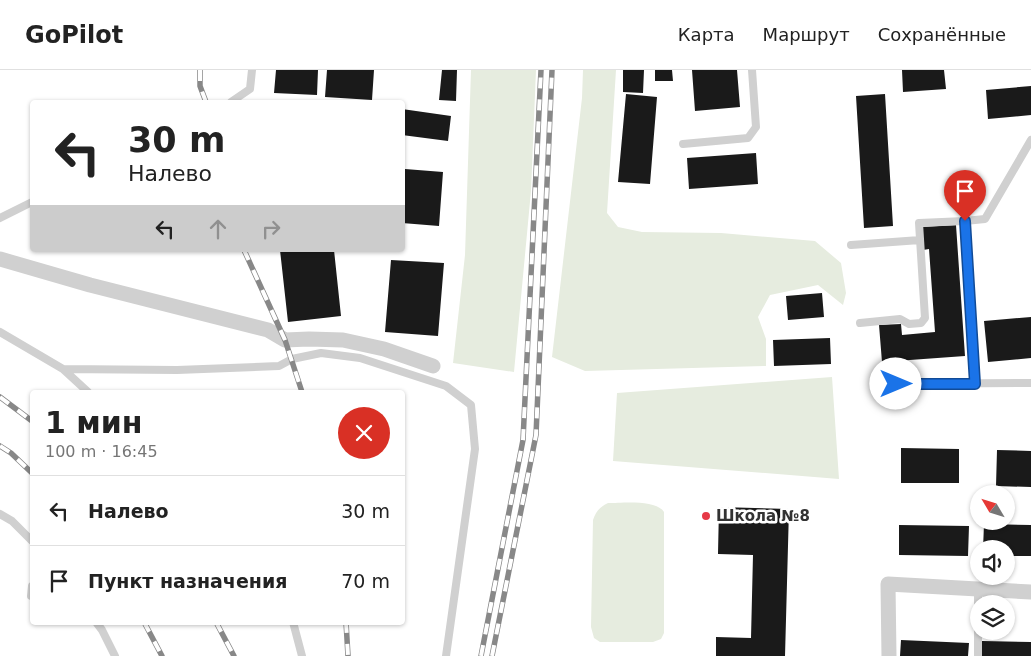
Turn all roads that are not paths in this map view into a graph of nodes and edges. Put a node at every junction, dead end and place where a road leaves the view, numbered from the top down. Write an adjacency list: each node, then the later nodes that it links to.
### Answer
1 (252, 70): 3 (lane)
2 (752, 70): 5 (lane)
3 (234, 100)
4 (1031, 140): 8 (lane)
5 (683, 144)
6 (30, 203): 7 (lane)
7 (0, 218)
8 (965, 221): 9 (lane); 18 (lane)
9 (920, 240): 10 (lane); 12 (lane)
10 (851, 245)
11 (0, 259): 14 (street)
12 (860, 323)
13 (0, 332): 15 (lane)
14 (433, 366)
15 (63, 369): 19 (lane); 28 (lane)
16 (1031, 383): 18 (lane)
17 (877, 384): 18 (lane)
18 (975, 384)
19 (86, 390)
20 (0, 514): 21 (lane)
21 (30, 539)
22 (978, 589): 23 (street); 29 (street); 30 (lane)
23 (1031, 592)
24 (98, 625): 26 (lane)
25 (294, 625): 27 (lane)
26 (115, 656)
27 (302, 656)
28 (446, 656)
29 (889, 656)
30 (978, 656)

